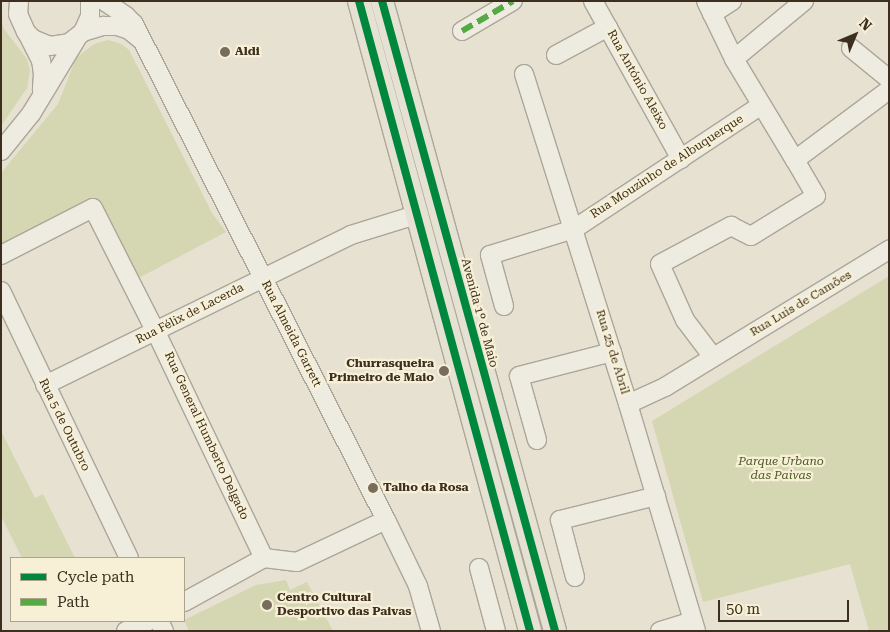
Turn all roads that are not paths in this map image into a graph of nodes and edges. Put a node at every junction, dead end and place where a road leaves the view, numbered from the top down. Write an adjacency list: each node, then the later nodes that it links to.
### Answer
1 (19, 1): 13 (street)
2 (90, 1): 14 (street)
3 (104, 1): 15 (street, Rua Almeida Garrett)
4 (359, 1): 27 (main road)
5 (382, 1): 53 (main road, Avenida 1º de Maio)
6 (514, 1): 12 (street)
7 (594, 1): 11 (street, Rua António Aleixo)
8 (732, 1): 10 (street)
9 (804, 1): 18 (street)
10 (709, 8): 18 (street)
11 (608, 27): 17 (street); 25 (street, Rua António Aleixo)
12 (462, 31)
13 (26, 32): 14 (street, Rua Almeida Garrett); 22 (street)
14 (80, 35): 15 (street, Rua Almeida Garrett); 22 (street)
15 (142, 41): 31 (street, Rua Almeida Garrett)
16 (851, 48): 20 (street)
17 (556, 55)
18 (734, 58): 23 (street)
19 (524, 74): 28 (street, Rua 25 de Abril)
20 (889, 79)
21 (889, 90): 26 (street)
22 (40, 96): 24 (street)
23 (761, 105): 25 (street, Rua Mouzinho de Albuquerque); 26 (street)
24 (1, 151)
25 (681, 159): 28 (street, Rua Mouzinho de Albuquerque)
26 (795, 160): 36 (street)
27 (419, 214): 31 (street, Rua Félix de Lacerda); 52 (main road)
28 (574, 229): 33 (street); 35 (street, Rua 25 de Abril)
29 (889, 250): 36 (street, Rua Luis de Camões)
30 (1, 255): 34 (street, Rua General Humberto Delgado)
31 (262, 278): 34 (street, Rua Félix de Lacerda); 41 (street, Rua Almeida Garrett)
32 (1, 291): 37 (street, Rua 5 de Outubro)
33 (504, 306)
34 (156, 332): 37 (street, Rua Félix de Lacerda); 43 (street, Rua General Humberto Delgado)
35 (612, 352): 38 (street, Rua 25 de Abril); 39 (street)
36 (713, 357): 38 (street, Rua Luis de Camões)
37 (45, 385): 42 (street, Rua 5 de Outubro)
38 (628, 404): 40 (street, Rua 25 de Abril)
39 (537, 440)
40 (656, 496): 45 (street); 48 (street, Rua 25 de Abril)
41 (386, 520): 43 (street); 50 (street, Rua Almeida Garrett)
42 (129, 557)
43 (264, 558): 46 (street)
44 (479, 568): 51 (street)
45 (575, 577)
46 (185, 601)
47 (146, 622): 49 (street)
48 (694, 626): 54 (street)
49 (126, 631)
50 (431, 631)
51 (496, 631)
52 (530, 631)
53 (554, 631)
54 (660, 631)

